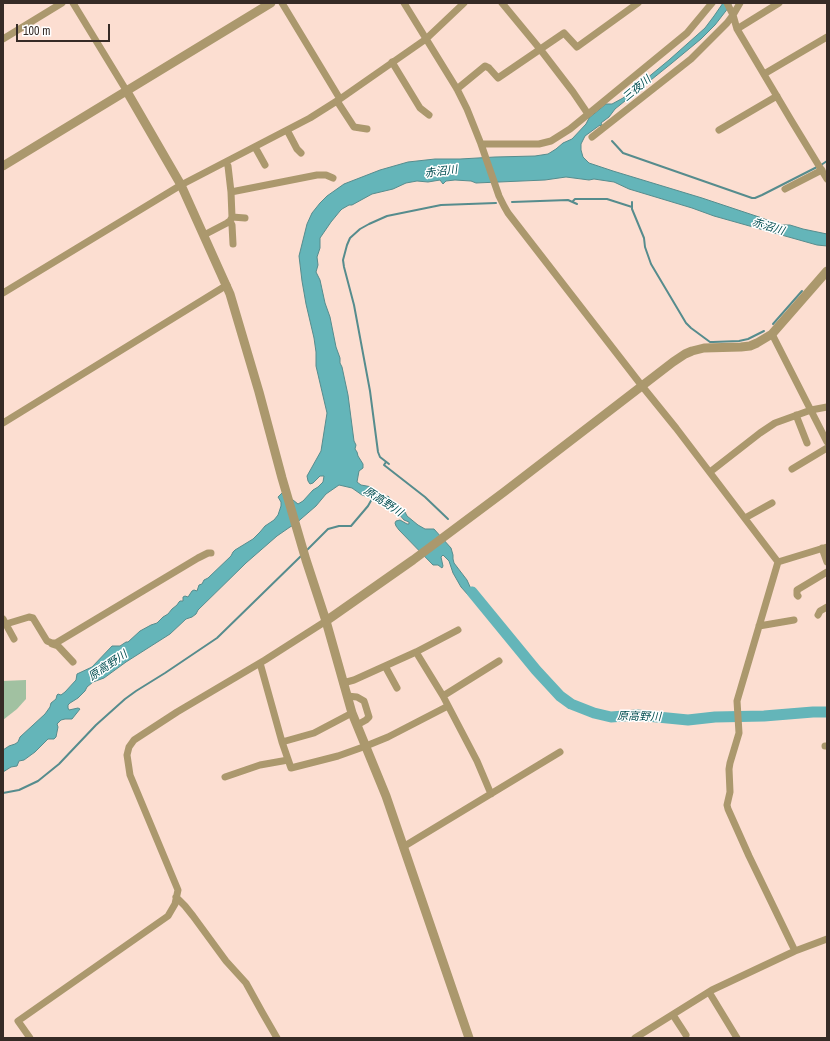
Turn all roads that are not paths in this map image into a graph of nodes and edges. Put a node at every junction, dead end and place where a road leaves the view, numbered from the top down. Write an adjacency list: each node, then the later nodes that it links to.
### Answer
1 (62, 3): 16 (street)
2 (73, 3): 22 (street)
3 (272, 3): 22 (street)
4 (282, 3): 24 (street)
5 (404, 3): 17 (street)
6 (464, 3): 17 (street)
7 (502, 3): 18 (street)
8 (638, 3): 18 (street)
9 (712, 3): 25 (street)
10 (727, 3): 13 (street)
11 (740, 3): 13 (street)
12 (779, 3): 14 (street)
13 (733, 15): 14 (street); 30 (street)
14 (737, 29): 20 (street)
15 (827, 37): 20 (street)
16 (3, 39)
17 (426, 39): 19 (street); 21 (street)
18 (540, 49): 21 (street); 25 (street)
19 (392, 62): 24 (street); 26 (street)
20 (764, 74): 23 (street)
21 (457, 89): 31 (street)
22 (126, 90): 36 (street); 40 (street)
23 (776, 96): 29 (street); 37 (street)
24 (339, 100): 27 (street); 28 (street)
25 (588, 114): 31 (street)
26 (429, 115)
27 (367, 129)
28 (287, 130): 32 (street); 33 (street)
29 (719, 130)
30 (592, 137)
31 (481, 144): 51 (street)
32 (255, 147): 34 (street); 35 (street)
33 (301, 153)
34 (226, 162): 40 (street); 42 (street)
35 (265, 165)
36 (3, 166)
37 (821, 168): 39 (street); 41 (street)
38 (333, 178): 42 (street)
39 (827, 179)
40 (181, 185): 45 (street); 49 (street)
41 (785, 189)
42 (231, 192): 44 (street)
43 (246, 218): 44 (street)
44 (231, 219): 45 (street); 46 (street)
45 (204, 235): 48 (street)
46 (233, 244)
47 (827, 271): 50 (street)
48 (227, 285): 55 (street); 72 (street)
49 (3, 293)
50 (772, 334): 51 (street); 53 (street)
51 (642, 386): 60 (street); 72 (street)
52 (827, 406): 53 (street)
53 (811, 410): 54 (street); 56 (street)
54 (796, 415): 57 (street); 60 (street)
55 (3, 423)
56 (827, 442)
57 (807, 443)
58 (827, 448): 59 (street)
59 (792, 469)
60 (710, 472): 62 (street)
61 (772, 503): 62 (street)
62 (745, 518): 65 (street)
63 (825, 548): 65 (street); 66 (street)
64 (211, 553): 77 (street)
65 (778, 562): 74 (street)
66 (827, 562)
67 (827, 572): 68 (street)
68 (798, 596)
69 (827, 607): 70 (street)
70 (818, 615)
71 (794, 620): 74 (street)
72 (326, 621): 81 (street); 83 (street)
73 (4, 622): 76 (street); 77 (street)
74 (759, 626): 99 (street)
75 (458, 630): 78 (street)
76 (14, 639)
77 (52, 643): 80 (street)
78 (416, 652): 82 (street); 86 (street)
79 (499, 661): 86 (street)
80 (73, 662)
81 (260, 663): 90 (street); 97 (street)
82 (385, 666): 83 (street); 84 (street)
83 (343, 683): 85 (street)
84 (397, 688)
85 (347, 696): 88 (street); 89 (street)
86 (443, 696): 87 (street)
87 (448, 706): 91 (street); 95 (street)
88 (352, 713): 89 (street); 90 (street)
89 (357, 725): 91 (street)
90 (282, 742): 93 (street)
91 (366, 746): 93 (street); 96 (street)
92 (560, 752): 95 (street)
93 (288, 760): 94 (street)
94 (225, 777)
95 (491, 794): 96 (street)
96 (404, 847): 105 (street)
97 (176, 898): 103 (street); 104 (street)
98 (827, 939): 99 (street)
99 (794, 951): 100 (street)
100 (709, 992): 101 (street); 107 (street)
101 (673, 1014): 102 (street); 106 (street)
102 (686, 1035)
103 (30, 1038)
104 (277, 1038)
105 (469, 1038)
106 (635, 1038)
107 (737, 1038)

